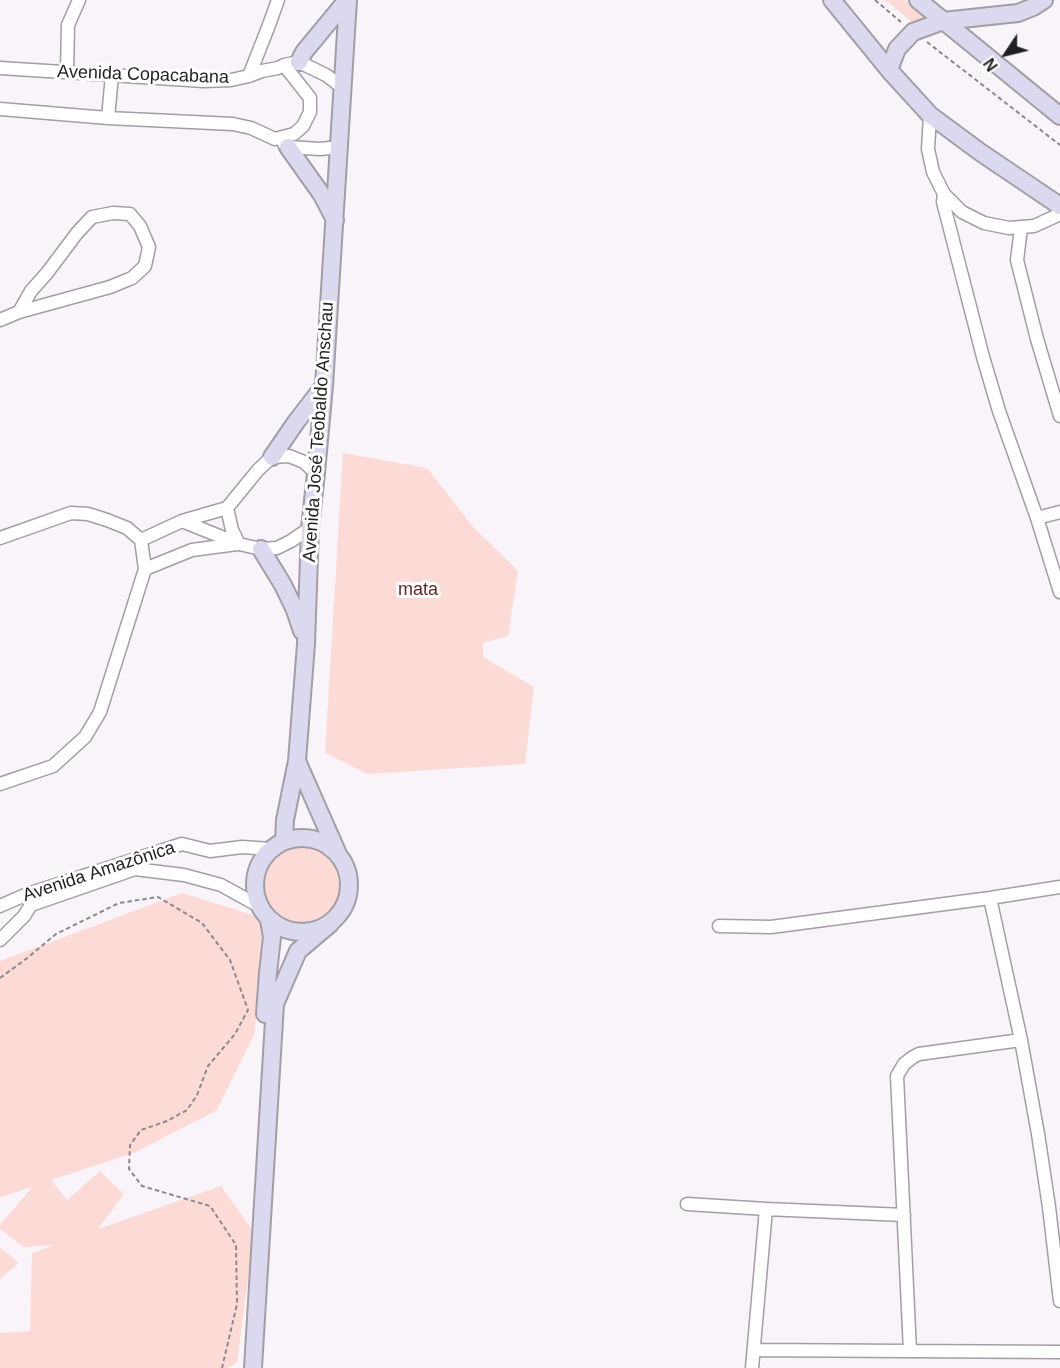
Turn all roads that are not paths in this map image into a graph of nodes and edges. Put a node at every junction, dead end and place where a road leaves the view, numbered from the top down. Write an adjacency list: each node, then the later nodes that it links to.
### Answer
1 (79, 0): 11 (street)
2 (278, 0): 13 (street)
3 (348, 0): 8 (street); 14 (street, Avenida José Teobaldo Anschau)
4 (832, 0): 10 (street)
5 (918, 0): 7 (street)
6 (1044, 0): 7 (street)
7 (943, 21): 10 (street); 17 (street)
8 (292, 63): 13 (street, Avenida Copacabana); 14 (street); 19 (street)
9 (0, 68): 11 (street, Avenida Copacabana)
10 (889, 70): 16 (street)
11 (67, 72): 12 (street, Avenida Copacabana)
12 (112, 75): 13 (street, Avenida Copacabana); 18 (street)
13 (249, 76)
14 (343, 88): 20 (street, Avenida José Teobaldo Anschau)
15 (0, 109): 18 (street)
16 (930, 115): 21 (street); 22 (street)
17 (1060, 116)
18 (108, 118): 19 (street)
19 (281, 143): 20 (street); 24 (street)
20 (339, 147): 24 (street, Avenida José Teobaldo Anschau)
21 (944, 194): 25 (street); 34 (street)
22 (1060, 206)
23 (1060, 212): 25 (street)
24 (335, 221): 28 (street, Avenida José Teobaldo Anschau)
25 (1021, 228): 29 (street)
26 (19, 312): 26 (street); 27 (street)
27 (0, 320)
28 (324, 386): 30 (street); 31 (street, Avenida José Teobaldo Anschau)
29 (1060, 416)
30 (272, 457): 31 (street); 32 (street)
31 (316, 473): 36 (street, Avenida José Teobaldo Anschau)
32 (227, 508): 35 (street); 39 (street)
33 (1060, 512): 34 (street)
34 (1037, 518): 42 (street)
35 (182, 521): 38 (street); 39 (street)
36 (310, 528): 40 (street); 43 (street, Avenida José Teobaldo Anschau)
37 (0, 538): 38 (street)
38 (141, 540): 41 (street)
39 (239, 544): 40 (street); 41 (street)
40 (261, 549): 43 (street)
41 (145, 569): 45 (street)
42 (1060, 592)
43 (306, 644): 44 (street, Avenida José Teobaldo Anschau)
44 (297, 761): 46 (street); 47 (street, Avenida José Teobaldo Anschau)
45 (0, 784)
46 (277, 845): 47 (street); 50 (street, Avenida Amazônica); 52 (street)
47 (338, 854): 53 (street)
48 (1060, 887): 49 (street)
49 (990, 898): 54 (street); 56 (street)
50 (28, 900): 51 (street, Avenida Amazônica); 52 (street, Avenida Amazônica); 55 (street, Avenida Amazônica)
51 (0, 906)
52 (264, 913): 53 (street); 64 (street)
53 (330, 924): 65 (street)
54 (719, 926)
55 (0, 940)
56 (1021, 1040): 59 (street); 60 (street)
57 (687, 1204): 58 (street)
58 (766, 1209): 59 (street); 61 (street)
59 (904, 1215): 62 (street)
60 (1060, 1300)
61 (754, 1350): 62 (street); 66 (street)
62 (910, 1351): 63 (street)
63 (1060, 1352)
64 (247, 1368)
65 (253, 1368)
66 (752, 1368)

